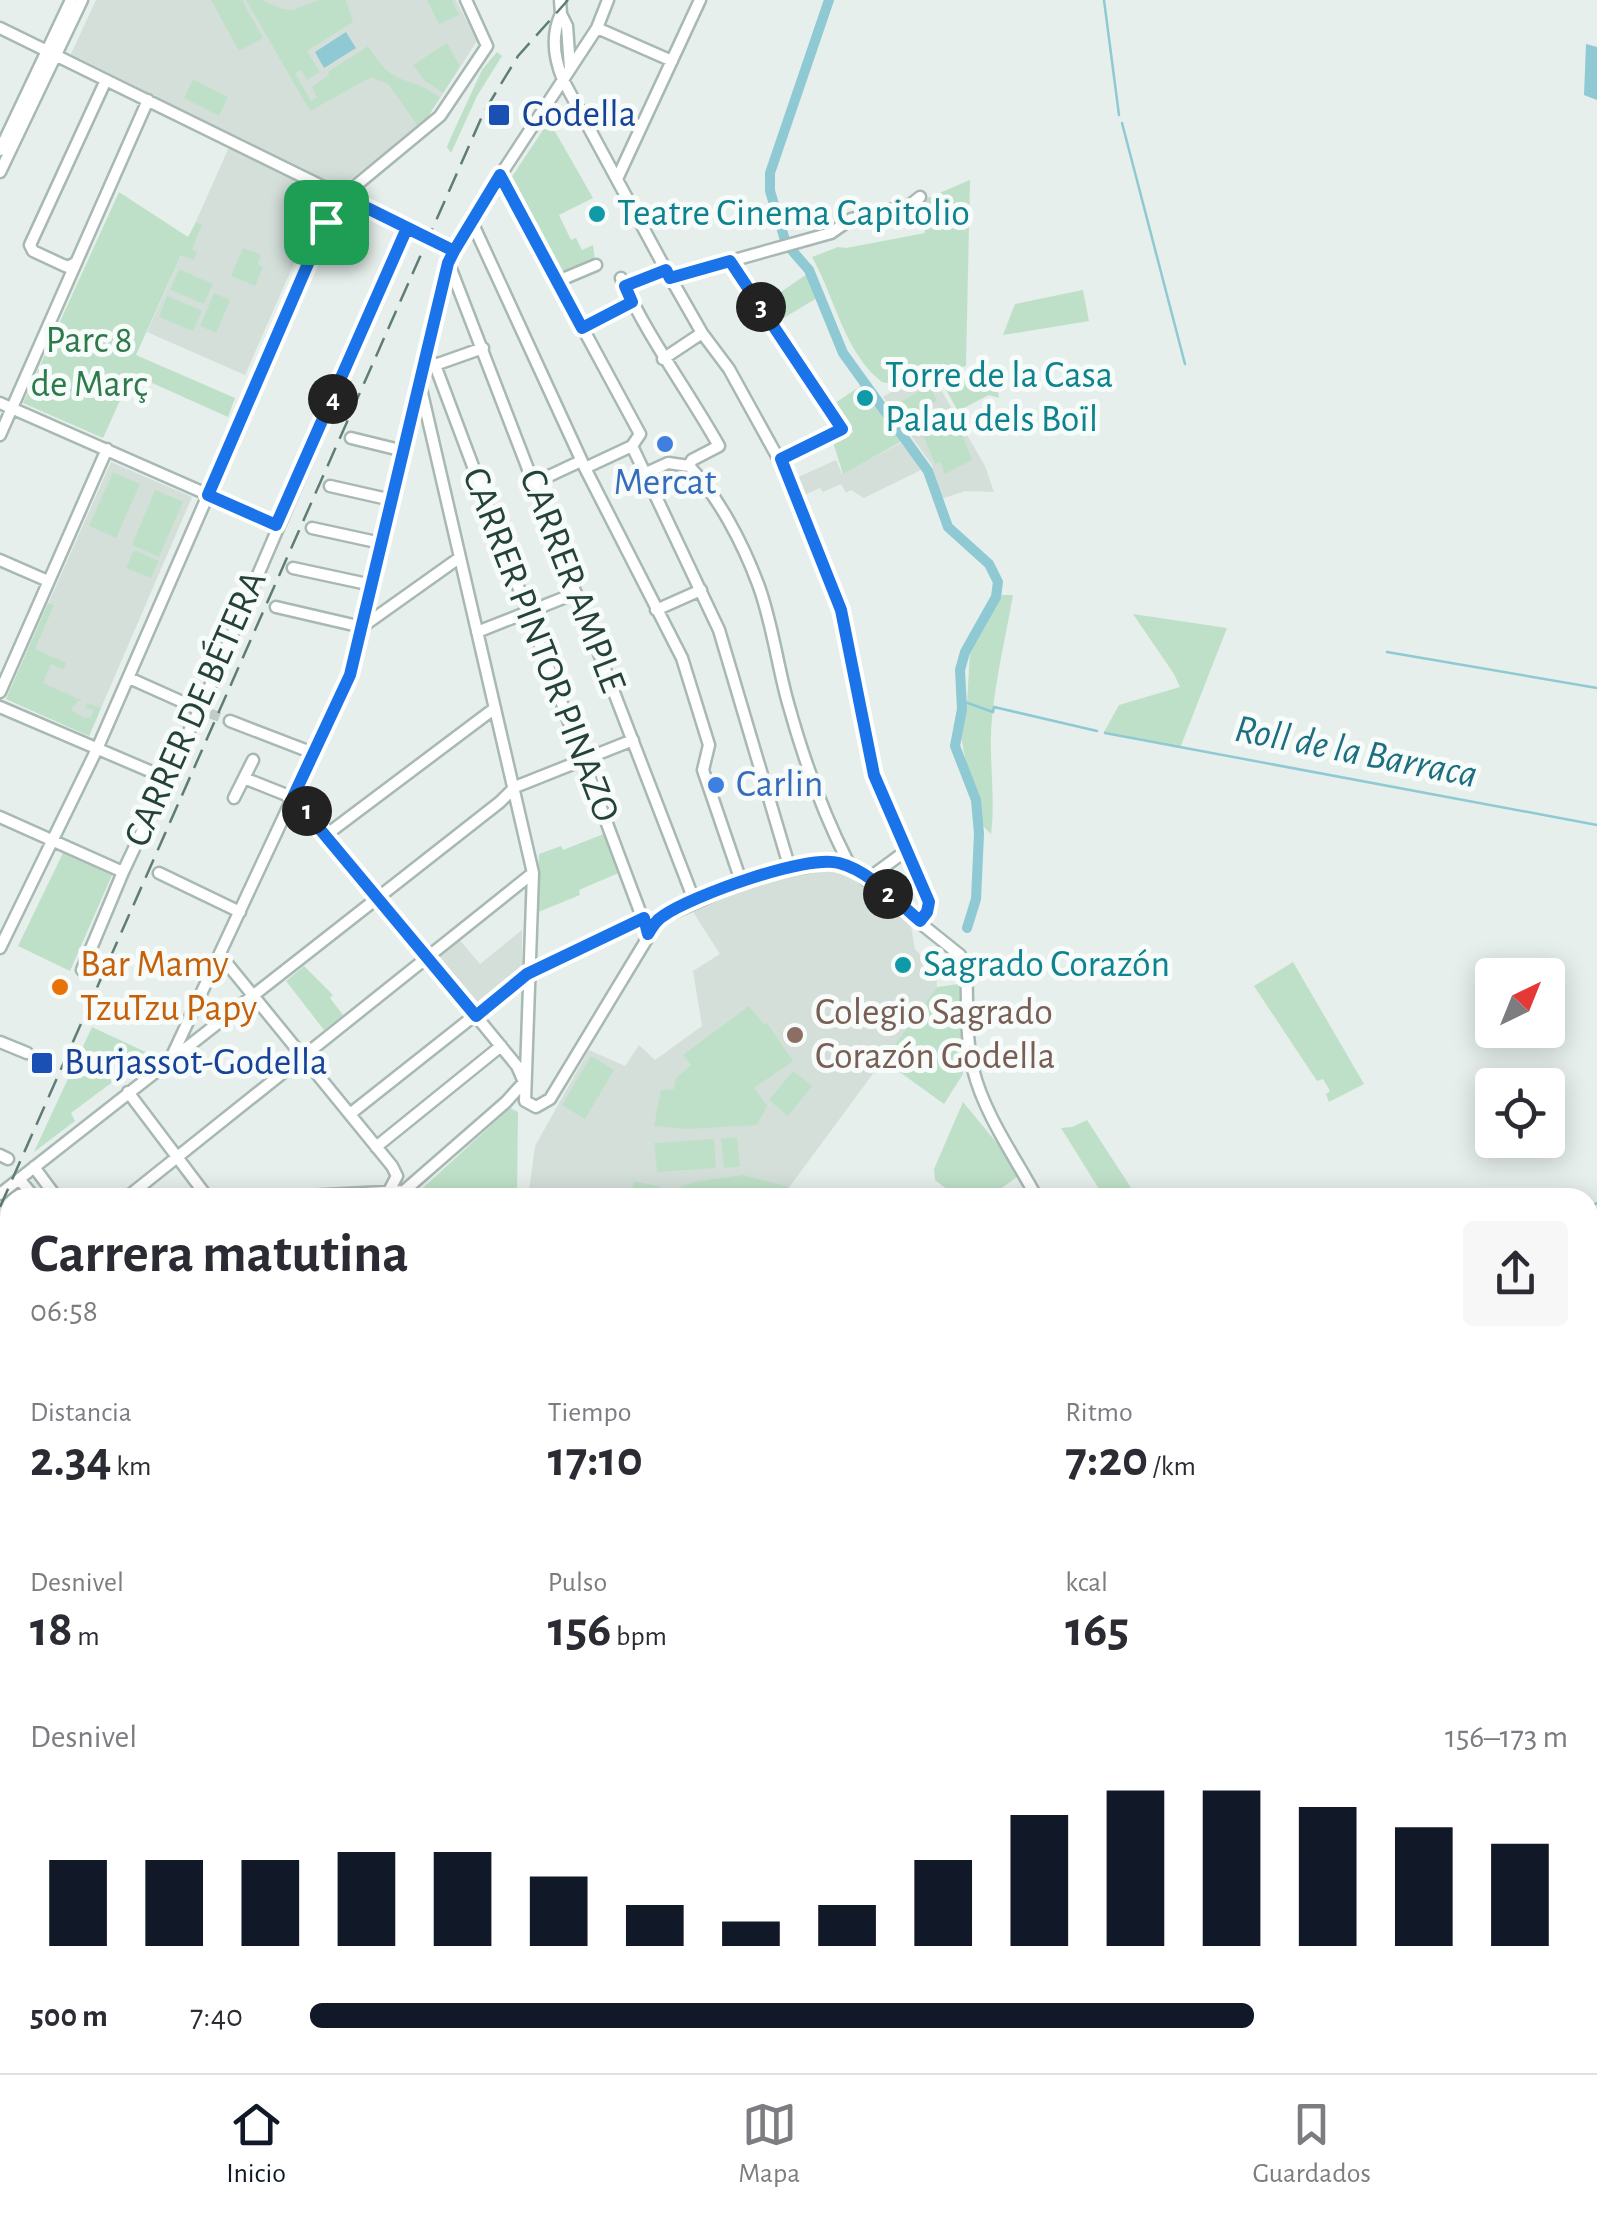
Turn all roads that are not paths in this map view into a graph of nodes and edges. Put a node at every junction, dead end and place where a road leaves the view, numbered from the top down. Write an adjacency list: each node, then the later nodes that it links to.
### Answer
1 (71, 0): 9 (street)
2 (82, 0): 9 (street)
3 (466, 0): 18 (street)
4 (560, 0): 11 (street)
5 (608, 0): 8 (street)
6 (700, 0): 10 (street)
7 (0, 28): 9 (street)
8 (597, 28): 10 (street); 11 (street)
9 (51, 52): 12 (street); 14 (street); 15 (street)
10 (672, 61): 17 (street)
11 (566, 75): 16 (street); 17 (street)
12 (106, 80): 13 (street); 24 (street)
13 (148, 100): 18 (street); 24 (street)
14 (0, 150)
15 (0, 172)
16 (500, 175): 20 (street); 28 (street)
17 (617, 179): 27 (street)
18 (343, 196): 21 (street); 49 (street)
19 (920, 198): 23 (street)
20 (471, 220): 22 (street); 44 (street)
21 (407, 228): 22 (street); 51 (street, CARRER DE BÉTERA)
22 (454, 251): 25 (street)
23 (730, 261): 27 (street); 43 (street)
24 (75, 263): 37 (street)
25 (448, 263): 32 (street, CARRER AMPLE); 34 (street)
26 (596, 265): 28 (street)
27 (668, 274): 29 (street); 31 (street)
28 (558, 281): 30 (street)
29 (632, 302): 30 (street); 33 (street)
30 (582, 328): 40 (street)
31 (702, 333): 33 (street); 43 (street)
32 (483, 348): 34 (street); 47 (street, CARRER AMPLE)
33 (663, 358): 45 (street)
34 (431, 361): 35 (street); 63 (street, CARRER PINTOR PINAZO)
35 (421, 389): 42 (street); 54 (street)
36 (0, 403): 37 (street)
37 (12, 408): 38 (street); 41 (street)
38 (0, 435)
39 (351, 438): 42 (street)
40 (632, 446): 44 (street); 46 (street)
41 (107, 450): 49 (street); 57 (street)
42 (404, 450): 50 (street)
43 (781, 459): 85 (street)
44 (583, 464): 47 (street); 62 (street)
45 (689, 466): 46 (street); 87 (street)
46 (646, 473): 59 (street)
47 (534, 483): 60 (street, CARRER AMPLE)
48 (330, 486): 50 (street)
49 (208, 495): 51 (street); 66 (street)
50 (392, 500): 53 (street)
51 (276, 525): 77 (street, CARRER DE BÉTERA)
52 (312, 528): 53 (street)
53 (381, 543): 58 (street)
54 (459, 558): 64 (street); 65 (street)
55 (0, 560): 57 (street)
56 (293, 568): 58 (street)
57 (48, 580): 67 (street)
58 (372, 585): 64 (street)
59 (701, 590): 62 (street); 86 (street)
60 (576, 592): 63 (street); 72 (street, CARRER AMPLE)
61 (276, 608): 64 (street)
62 (656, 610): 92 (street)
63 (526, 614): 65 (street); 76 (street, CARRER PINTOR PINAZO)
64 (362, 627): 74 (street)
65 (477, 632): 70 (street)
66 (129, 678): 69 (street); 73 (street)
67 (0, 692)
68 (0, 707): 73 (street)
69 (196, 708)
70 (494, 708): 79 (street); 83 (street)
71 (230, 721): 74 (street)
72 (633, 740): 76 (street); 94 (street, CARRER AMPLE)
73 (98, 750): 77 (street); 84 (street)
74 (313, 753): 80 (street)
75 (253, 760): 78 (street)
76 (582, 760): 79 (street); 96 (street, CARRER PINTOR PINAZO)
77 (166, 778): 88 (street, CARRER DE BÉTERA)
78 (244, 778): 80 (street); 81 (street)
79 (515, 787): 90 (street); 93 (street)
80 (293, 797): 83 (street); 95 (street)
81 (234, 798)
82 (0, 817): 84 (street)
83 (326, 834): 93 (street)
84 (54, 841): 88 (street); 99 (street)
85 (906, 850): 91 (street); 97 (street)
86 (790, 869): 87 (street); 92 (street)
87 (854, 870): 91 (street)
88 (124, 872): 102 (street, CARRER DE BÉTERA)
89 (159, 872): 95 (street)
90 (532, 873): 101 (street); 103 (street)
91 (869, 878): 97 (street)
92 (741, 881): 94 (street)
93 (378, 899): 101 (street); 104 (street)
94 (694, 900): 98 (street)
95 (240, 912): 100 (street)
96 (644, 918): 98 (street, CARRER PINTOR PINAZO); 103 (street)
97 (920, 921): 125 (street)
98 (648, 934): 111 (street)
99 (0, 948)
100 (220, 955): 104 (street); 110 (street)
101 (427, 956): 105 (street); 109 (street)
102 (82, 970)
103 (527, 974): 105 (street); 111 (street)
104 (253, 997): 109 (street); 110 (street)
105 (476, 1016): 107 (street); 113 (street)
106 (0, 1042): 108 (street)
107 (501, 1046): 111 (street); 114 (street)
108 (27, 1054)
109 (301, 1057): 113 (street); 115 (street)
110 (171, 1058): 112 (street)
111 (524, 1082): 124 (street)
112 (128, 1092): 115 (street); 116 (street)
113 (350, 1114): 114 (street)
114 (376, 1147): 123 (street)
115 (177, 1156): 121 (street); 122 (street)
116 (34, 1167): 117 (street); 120 (street)
117 (19, 1179): 118 (street); 119 (street)
118 (8, 1188)
119 (27, 1188)
120 (50, 1188)
121 (138, 1188)
122 (201, 1188)
123 (391, 1188)
124 (410, 1188)
125 (1032, 1188)

